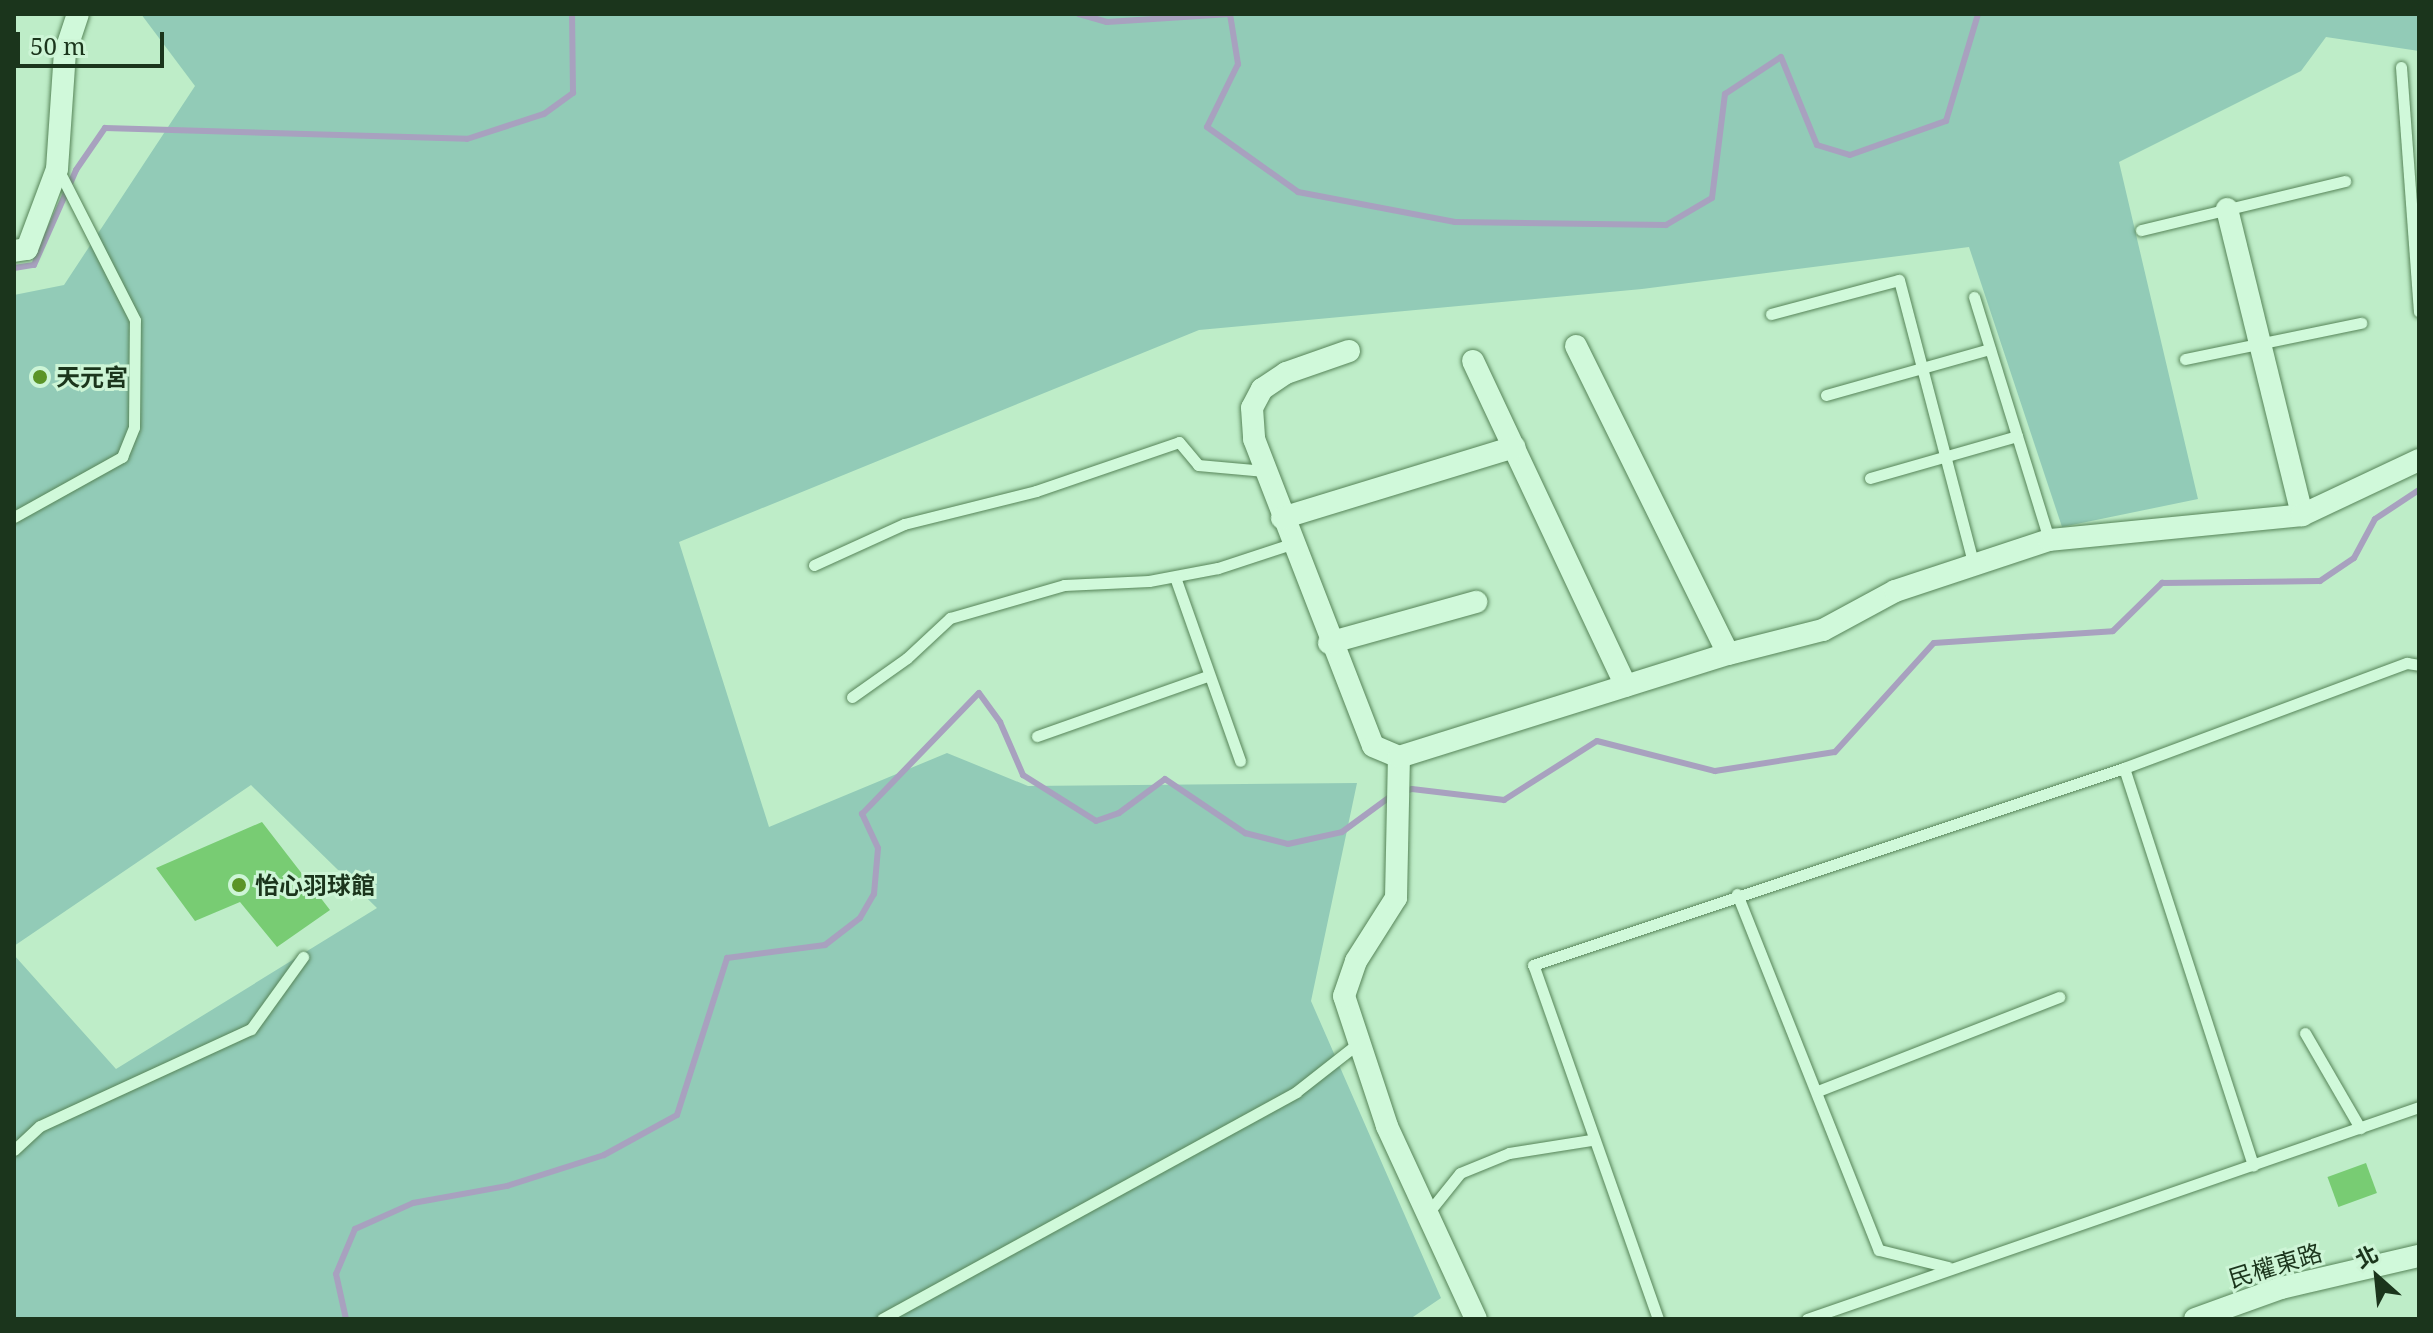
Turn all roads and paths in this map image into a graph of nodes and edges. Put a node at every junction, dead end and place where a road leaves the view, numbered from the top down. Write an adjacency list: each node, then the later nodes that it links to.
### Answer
1 (78, 14): 3 (street)
2 (2401, 67): 9 (lane)
3 (60, 173): 7 (street); 27 (lane)
4 (2345, 181): 5 (lane)
5 (2227, 209): 6 (lane); 12 (street)
6 (2141, 230)
7 (14, 251)
8 (1974, 297): 14 (lane)
9 (2419, 311)
10 (1771, 314): 18 (lane)
11 (2361, 323): 12 (lane)
12 (2260, 342): 16 (lane); 26 (street)
13 (1576, 346): 36 (street)
14 (1990, 349): 18 (lane); 20 (lane)
15 (1349, 351): 24 (street)
16 (2185, 359)
17 (1473, 361): 21 (street)
18 (1921, 366): 19 (lane); 22 (lane)
19 (1826, 395)
20 (2017, 436): 22 (lane); 29 (lane)
21 (1514, 447): 28 (street); 39 (street)
22 (1945, 457): 25 (lane); 32 (lane)
23 (2419, 460): 26 (street)
24 (1265, 471): 28 (street); 31 (lane)
25 (1870, 478)
26 (2302, 515): 29 (street)
27 (14, 517)
28 (1282, 518): 30 (street)
29 (2049, 540): 32 (street)
30 (1291, 544): 33 (lane); 35 (street)
31 (814, 565)
32 (1974, 565): 36 (street)
33 (1175, 577): 38 (lane); 40 (lane)
34 (1476, 602): 35 (street)
35 (1329, 643): 42 (street)
36 (1728, 654): 39 (street)
37 (2419, 665): 44 (lane)
38 (1207, 676): 41 (lane); 43 (lane)
39 (1626, 686): 42 (street)
40 (852, 697)
41 (1037, 736)
42 (1399, 757): 49 (street)
43 (1240, 761)
44 (2124, 768): 45 (lane); 55 (lane)
45 (1737, 894): 50 (lane); 53 (lane)
46 (303, 957): 54 (lane)
47 (2059, 997): 50 (lane)
48 (2305, 1033): 52 (lane)
49 (1356, 1045): 56 (street); 59 (lane)
50 (1818, 1091): 58 (lane)
51 (2419, 1107): 52 (lane)
52 (2360, 1128): 55 (lane)
53 (1591, 1140): 56 (lane); 61 (lane)
54 (14, 1150)
55 (2253, 1166): 58 (lane)
56 (1425, 1217): 60 (street)
57 (2419, 1256): 63 (street, 民權東路)
58 (1949, 1268): 62 (lane)
59 (882, 1319)
60 (1476, 1319)
61 (1658, 1319)
62 (1807, 1319)
63 (2195, 1319)

